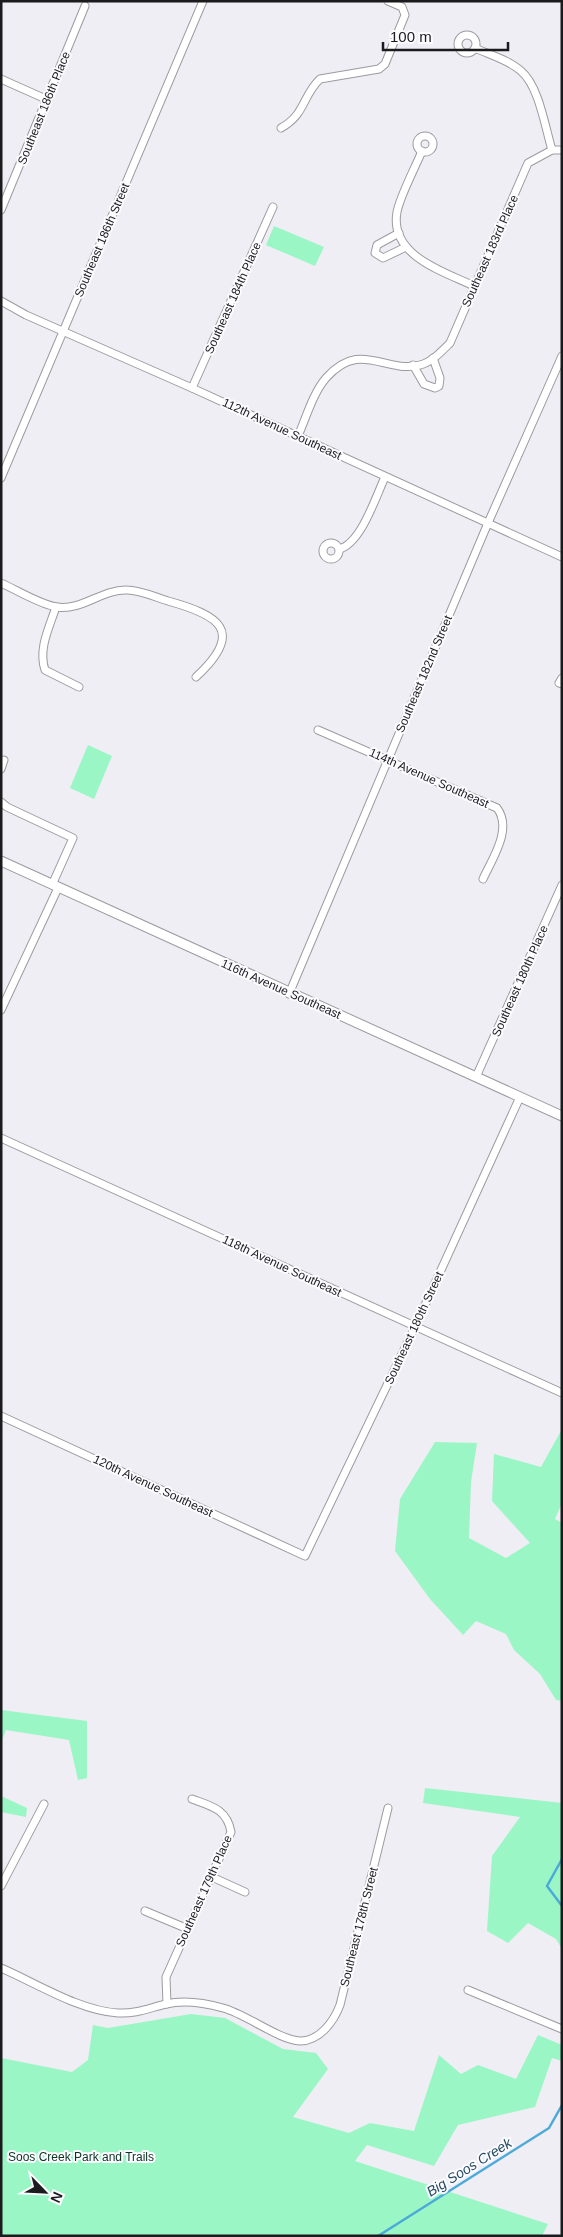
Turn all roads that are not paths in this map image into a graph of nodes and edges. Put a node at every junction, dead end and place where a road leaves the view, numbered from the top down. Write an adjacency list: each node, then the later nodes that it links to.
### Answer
1 (203, 1): 17 (street, Southeast 186th Street)
2 (388, 1): 7 (street)
3 (85, 6): 6 (street, Southeast 186th Place)
4 (475, 48): 8 (street)
5 (1, 79): 6 (street)
6 (48, 100): 12 (street, Southeast 186th Place)
7 (281, 128)
8 (552, 150): 9 (street); 15 (street, Southeast 183rd Place)
9 (562, 150)
10 (422, 151): 13 (street)
11 (273, 208): 21 (street, Southeast 184th Place)
12 (1, 210)
13 (400, 233): 14 (street); 14 (street)
14 (405, 245): 15 (street)
15 (474, 286): 19 (street, Southeast 183rd Place)
16 (1, 301): 17 (street, 112th Avenue Southeast)
17 (63, 331): 21 (street, 112th Avenue Southeast); 24 (street, Southeast 186th Street)
18 (562, 356): 25 (street, Southeast 182nd Street)
19 (433, 358): 20 (street, Southeast 183rd Place); 20 (street)
20 (413, 365): 22 (street, Southeast 183rd Place)
21 (192, 388): 22 (street, 112th Avenue Southeast)
22 (298, 436): 23 (street, 112th Avenue Southeast)
23 (386, 477): 25 (street, 112th Avenue Southeast); 26 (street)
24 (1, 478)
25 (488, 523): 27 (street, 112th Avenue Southeast); 33 (street, Southeast 182nd Street)
26 (340, 549)
27 (562, 557)
28 (1, 583): 29 (street)
29 (56, 607): 30 (street); 31 (street)
30 (196, 677)
31 (79, 687)
32 (318, 730): 33 (street, 114th Avenue Southeast)
33 (388, 759): 38 (street, 114th Avenue Southeast); 41 (street, Southeast 182nd Street)
34 (4, 760): 35 (street)
35 (1, 769)
36 (1, 802): 40 (street)
37 (1, 861): 40 (street, 116th Avenue Southeast)
38 (483, 880)
39 (562, 885): 43 (street, Southeast 180th Place)
40 (55, 886): 41 (street, 116th Avenue Southeast); 42 (street)
41 (289, 994): 43 (street, 116th Avenue Southeast)
42 (1, 1010)
43 (476, 1077): 44 (street, 116th Avenue Southeast)
44 (520, 1097): 45 (street, 116th Avenue Southeast); 47 (street, Southeast 180th Street)
45 (562, 1116)
46 (1, 1138): 47 (street, 118th Avenue Southeast)
47 (415, 1327): 48 (street, 118th Avenue Southeast); 50 (street, Southeast 180th Street)
48 (562, 1394)
49 (1, 1416): 50 (street, 120th Avenue Southeast)
50 (305, 1556)
51 (192, 1799): 54 (street, Southeast 179th Place)
52 (44, 1804): 55 (street)
53 (388, 1808): 61 (street, Southeast 178th Street)
54 (212, 1877): 56 (street); 58 (street, Southeast 179th Place)
55 (1, 1886)
56 (245, 1892)
57 (145, 1911): 58 (street)
58 (188, 1929): 61 (street, Southeast 179th Place)
59 (1, 1968): 61 (street)
60 (468, 1990): 62 (street)
61 (167, 2004)
62 (562, 2029)

